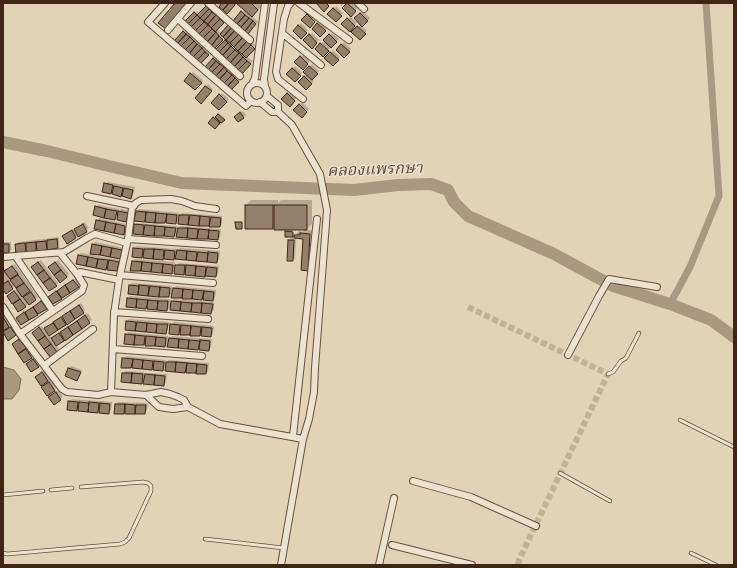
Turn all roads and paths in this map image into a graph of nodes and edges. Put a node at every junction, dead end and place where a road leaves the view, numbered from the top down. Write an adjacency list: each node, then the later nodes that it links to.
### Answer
1 (165, 3): 21 (street)
2 (191, 3): 10 (street)
3 (208, 3): 13 (street)
4 (265, 3): 17 (street)
5 (274, 3): 18 (street)
6 (291, 3): 12 (street)
7 (299, 3): 14 (street)
8 (358, 3): 9 (street)
9 (364, 9)
10 (178, 19): 11 (street); 16 (street)
11 (168, 30)
12 (282, 33): 15 (street); 20 (street)
13 (250, 40)
14 (349, 40)
15 (321, 66)
16 (240, 76)
17 (252, 84): 18 (street); 21 (street)
18 (265, 86): 19 (street)
19 (267, 96): 22 (street); 23 (street)
20 (303, 99)
21 (251, 101): 22 (street)
22 (260, 102): 23 (street)
23 (278, 112): 54 (street)
24 (87, 196): 25 (street)
25 (134, 206): 26 (street); 28 (street)
26 (216, 209)
27 (317, 218): 53 (street)
28 (128, 241): 29 (street); 30 (street); 34 (street)
29 (216, 245)
30 (60, 253): 32 (street); 33 (street)
31 (3, 257): 32 (street)
32 (16, 257): 38 (street)
33 (77, 274): 34 (street); 38 (street)
34 (119, 277): 35 (street); 39 (street)
35 (213, 283)
36 (657, 287): 45 (street)
37 (3, 307): 43 (street)
38 (53, 310): 43 (street)
39 (114, 312): 40 (street); 44 (street)
40 (208, 319)
41 (93, 329): 47 (street)
42 (639, 333): 48 (lane)
43 (20, 334): 47 (street)
44 (113, 349): 46 (street); 49 (street)
45 (568, 355)
46 (202, 356)
47 (45, 365): 49 (street)
48 (608, 374)
49 (111, 392): 50 (street)
50 (146, 395): 51 (street); 51 (street)
51 (188, 406): 53 (street)
52 (680, 420): 55 (lane)
53 (293, 436): 54 (street)
54 (303, 439): 68 (street)
55 (734, 447)
56 (560, 473): 64 (lane)
57 (413, 481): 65 (street)
58 (81, 487): 69 (lane)
59 (72, 488): 60 (lane)
60 (51, 490)
61 (43, 491): 62 (lane)
62 (3, 495)
63 (394, 498): 72 (street)
64 (610, 501)
65 (536, 526)
66 (205, 539): 68 (lane)
67 (392, 545): 73 (street)
68 (284, 548): 71 (street)
69 (3, 552)
70 (691, 553): 74 (lane)
71 (281, 565)
72 (379, 565)
73 (472, 565)
74 (716, 565)

